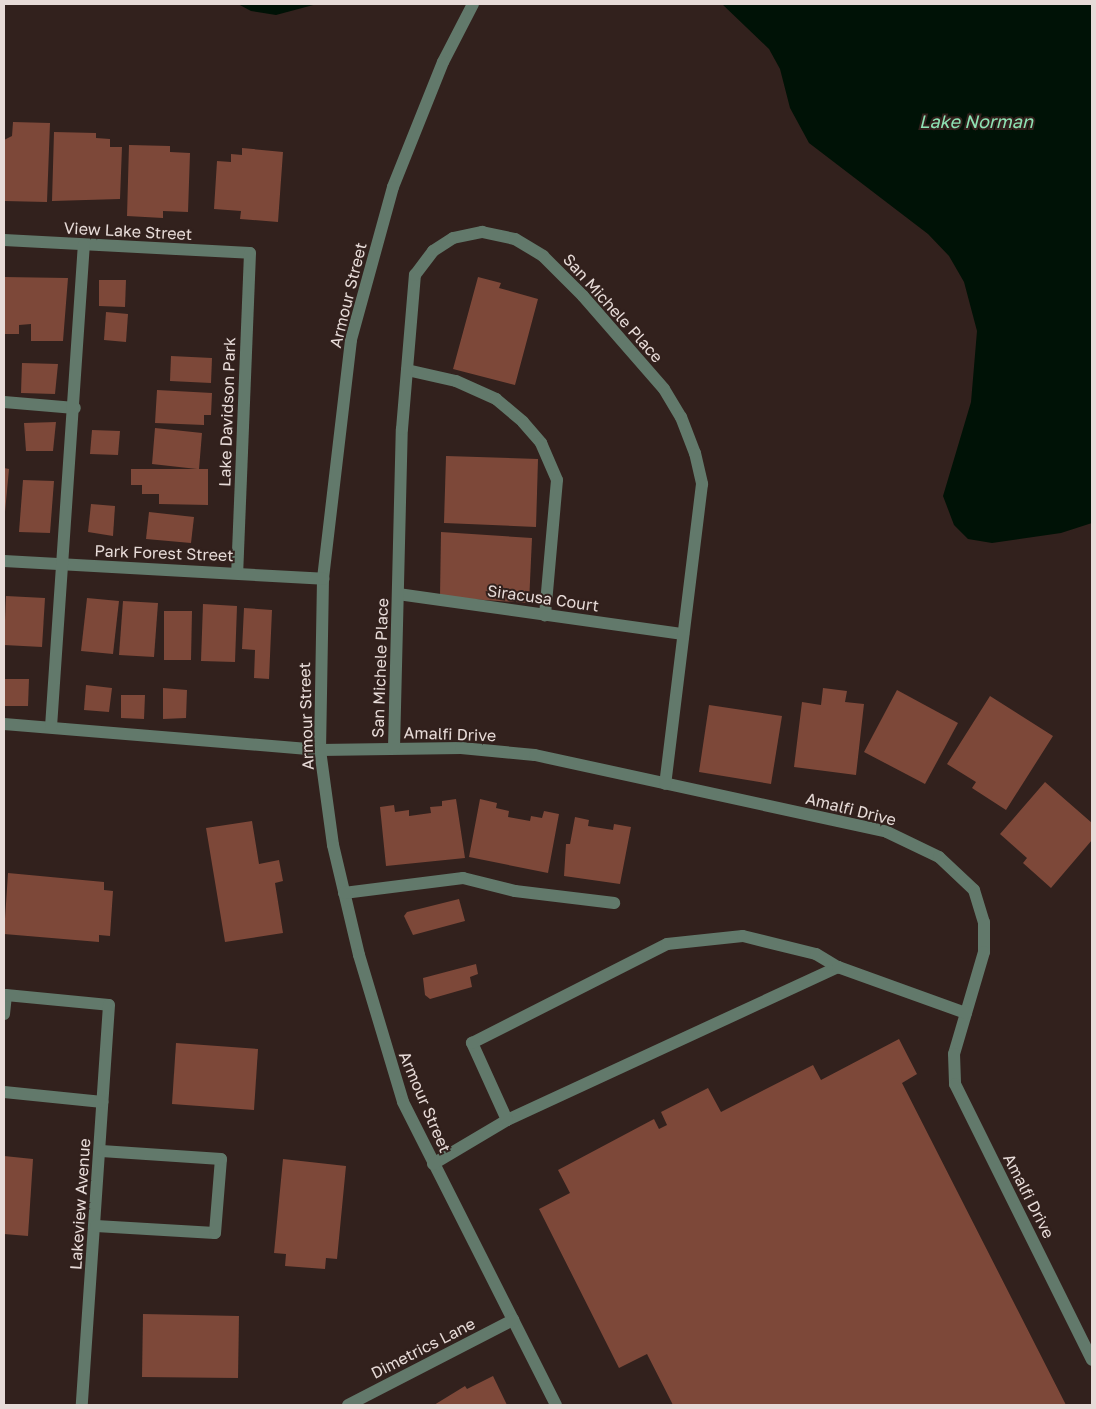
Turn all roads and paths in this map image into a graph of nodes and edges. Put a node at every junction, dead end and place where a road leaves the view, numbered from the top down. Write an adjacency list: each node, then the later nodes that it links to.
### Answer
1 (473, 4): 11 (street, Armour Street)
2 (4, 240): 3 (street, View Lake Street)
3 (84, 245): 4 (street, View Lake Street); 7 (street)
4 (250, 253): 10 (street, Lake Davidson Park)
5 (407, 370): 12 (street, San Michele Place); 13 (street); 14 (street, San Michele Place)
6 (4, 402): 7 (street)
7 (75, 408): 9 (street)
8 (4, 561): 9 (street, Park Forest Street)
9 (65, 565): 10 (street, Park Forest Street); 16 (street)
10 (237, 572): 11 (street, Park Forest Street)
11 (323, 579): 18 (street, Armour Street)
12 (398, 594): 13 (street, Siracusa Court); 17 (street, San Michele Place)
13 (545, 615): 14 (street, Siracusa Court)
14 (683, 634): 19 (street, San Michele Place)
15 (4, 724): 16 (street, Amalfi Drive)
16 (51, 727): 18 (street, Amalfi Drive)
17 (394, 748): 18 (street, Amalfi Drive); 19 (street, Amalfi Drive)
18 (320, 750): 20 (street, Armour Street)
19 (664, 784): 23 (street, Amalfi Drive)
20 (344, 893): 21 (street); 29 (street, Armour Street)
21 (614, 903)
22 (838, 967): 23 (street); 27 (street); 27 (street)
23 (966, 1013): 32 (street, Amalfi Drive)
24 (4, 1014): 26 (street, Lakeview Avenue)
25 (4, 1092): 26 (street)
26 (102, 1102): 28 (street, Lakeview Avenue)
27 (507, 1120): 29 (street)
28 (100, 1151): 30 (street, Lakeview Avenue); 30 (street)
29 (433, 1164): 31 (street, Armour Street)
30 (96, 1226): 33 (street, Lakeview Avenue)
31 (513, 1320): 34 (street, Dimetrics Lane); 35 (street, Armour Street)
32 (1092, 1360)
33 (82, 1405)
34 (348, 1405)
35 (556, 1405)

